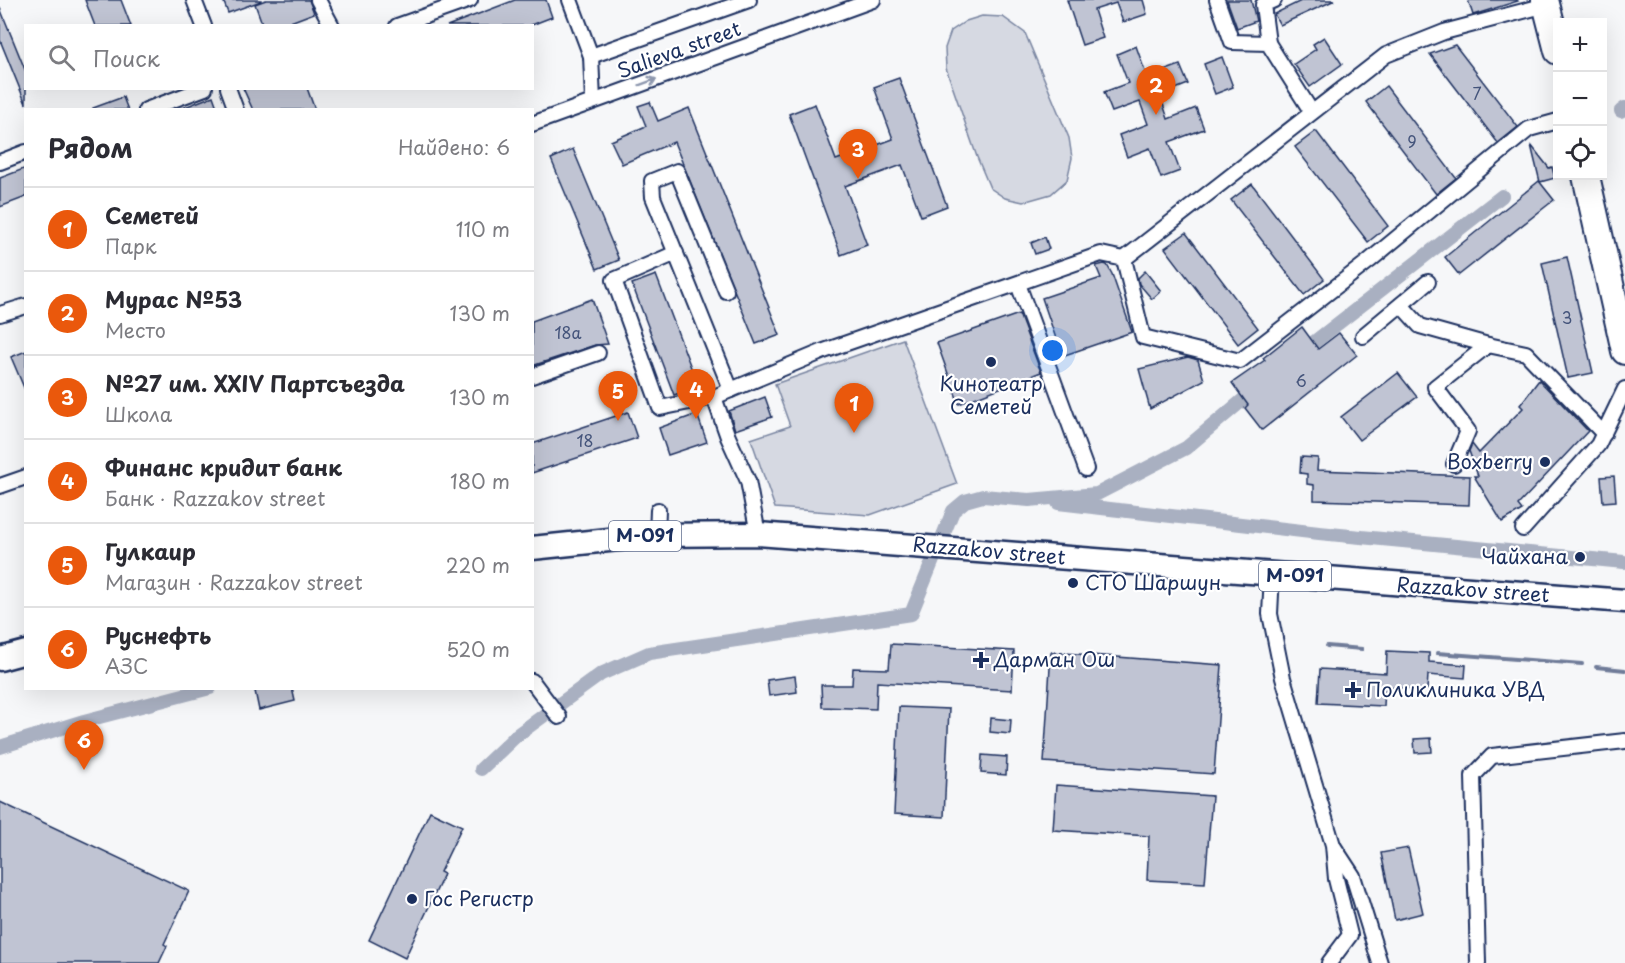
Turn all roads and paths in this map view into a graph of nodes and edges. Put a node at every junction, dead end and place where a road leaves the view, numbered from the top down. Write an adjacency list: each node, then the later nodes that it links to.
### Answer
1 (194, 0): 10 (street)
2 (318, 0): 11 (street)
3 (470, 0): 12 (street)
4 (570, 0): 15 (street)
5 (749, 0): 15 (street)
6 (873, 0): 18 (street, Salieva street, one-way to 6)
7 (1217, 0): 14 (street)
8 (1274, 0): 14 (street)
9 (1546, 2): 13 (highway); 21 (street)
10 (203, 24)
11 (330, 24)
12 (403, 24)
13 (1553, 33)
14 (1268, 43): 21 (street)
15 (591, 56): 18 (street)
16 (200, 90): 19 (street)
17 (229, 90): 20 (street)
18 (592, 101): 23 (street, Salieva street)
19 (151, 108)
20 (235, 108)
21 (1311, 111): 28 (street)
22 (1553, 122): 28 (street)
23 (534, 123)
24 (24, 153): 25 (street)
25 (0, 162)
26 (1587, 180): 37 (highway)
27 (676, 253): 31 (street); 41 (street); 42 (street)
28 (1124, 259): 30 (street)
29 (1428, 282): 32 (street)
30 (1018, 284): 41 (street); 45 (street)
31 (726, 291)
32 (1401, 306): 35 (street); 36 (street)
33 (24, 307): 34 (street)
34 (0, 314)
35 (1363, 336)
36 (1488, 345): 43 (street); 44 (street)
37 (1625, 351)
38 (598, 353): 39 (street)
39 (534, 375)
40 (1625, 389): 43 (street)
41 (731, 390): 42 (street)
42 (714, 398): 50 (street)
43 (1604, 434): 49 (street)
44 (1454, 464)
45 (1086, 468)
46 (24, 478): 47 (street)
47 (0, 486)
48 (658, 510): 51 (street)
49 (1523, 529)
50 (758, 534): 51 (main road, Razzakov street / М-091); 53 (main road, Razzakov street / М-091)
51 (657, 535): 52 (main road, Razzakov street / М-091)
52 (534, 548)
53 (1272, 574): 54 (main road, Razzakov street / М-091); 60 (street)
54 (1625, 601)
55 (24, 653): 56 (main road)
56 (0, 659)
57 (534, 684): 58 (street)
58 (559, 717)
59 (1625, 741): 63 (street)
60 (1333, 845): 61 (street); 62 (street)
61 (1329, 963)
62 (1380, 963)
63 (1478, 963)

